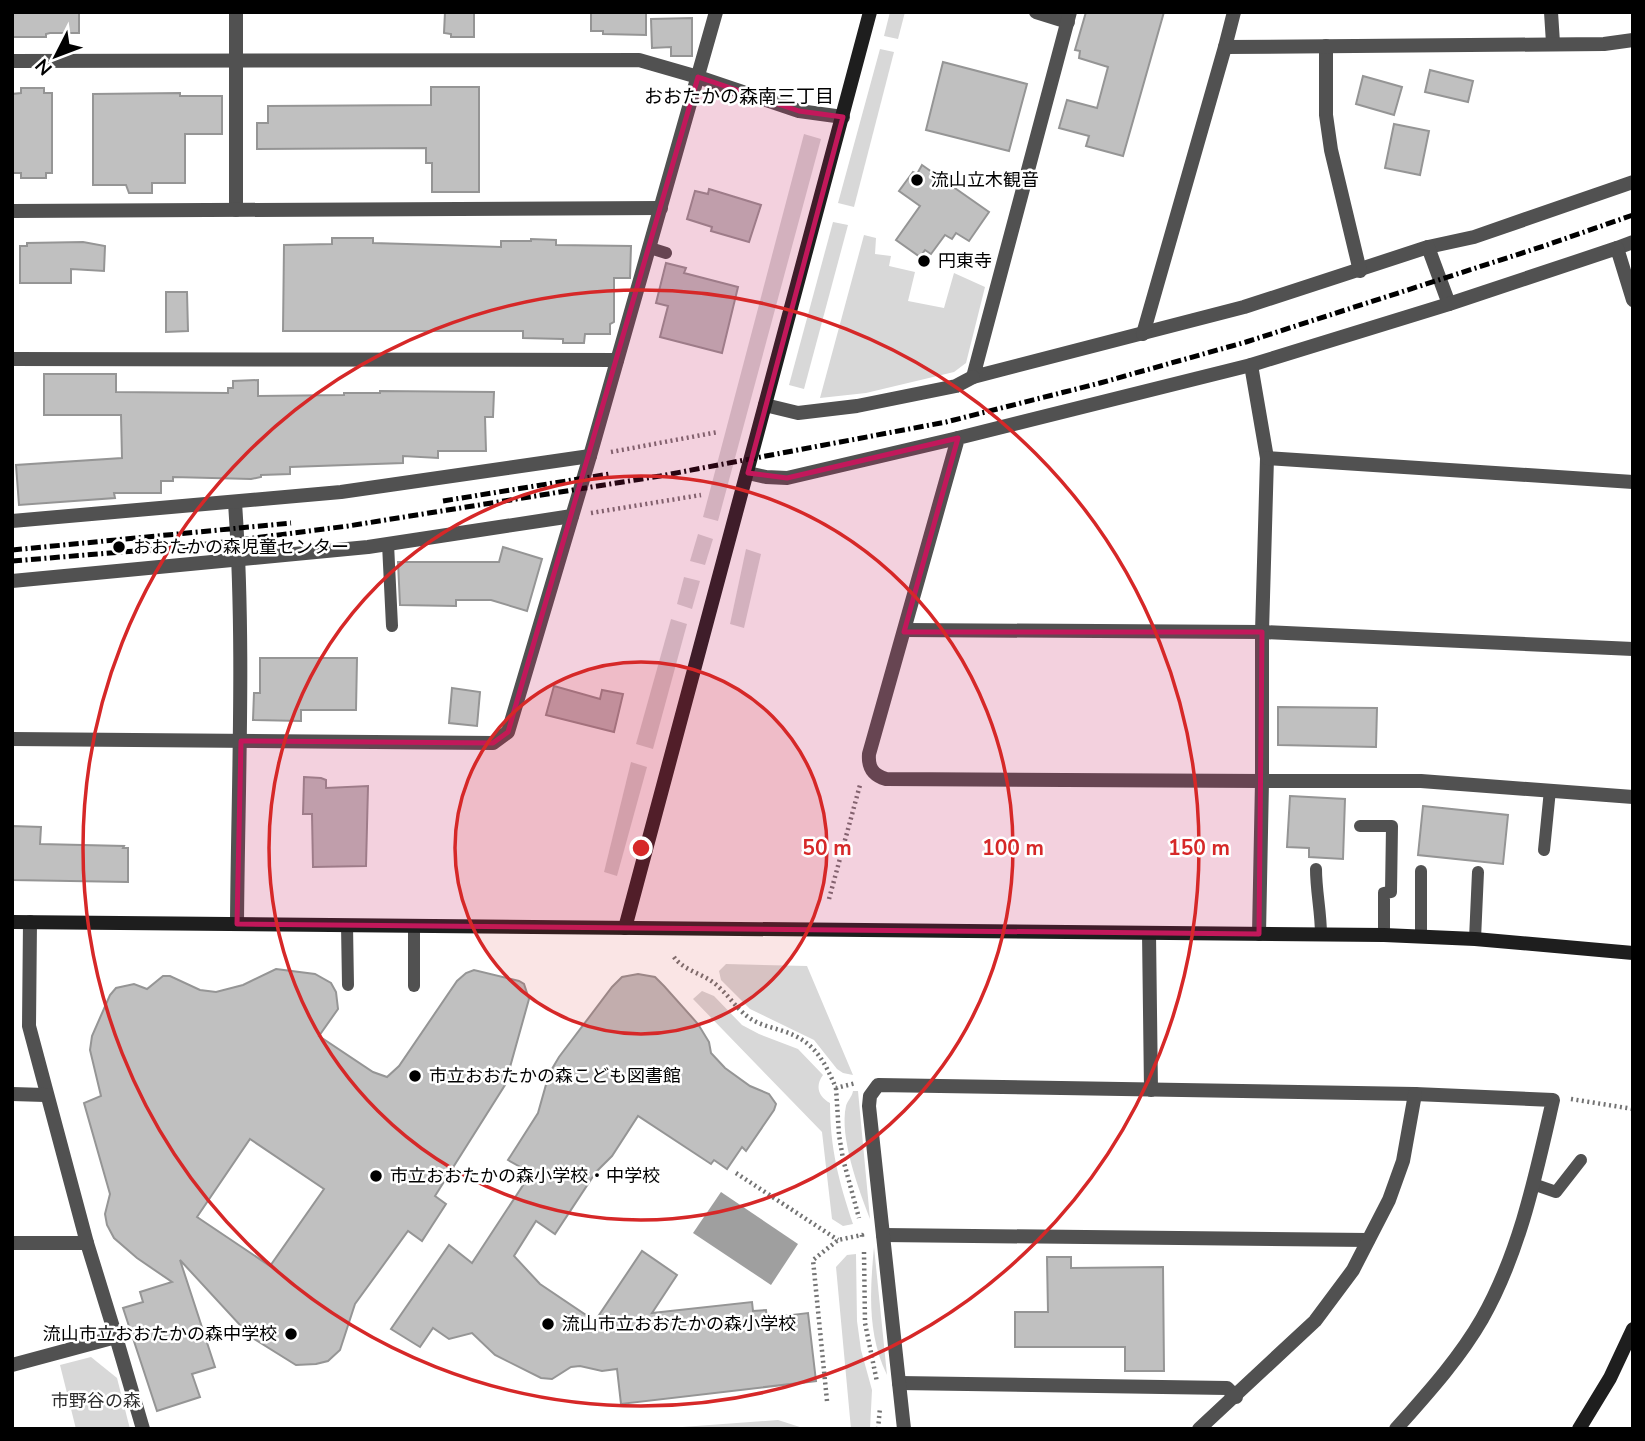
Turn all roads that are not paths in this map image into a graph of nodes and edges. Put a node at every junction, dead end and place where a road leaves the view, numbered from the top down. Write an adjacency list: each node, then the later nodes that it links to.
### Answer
1 (236, 12): 12 (street)
2 (716, 12): 14 (street)
3 (870, 12): 15 (street)
4 (1036, 12): 7 (street)
5 (1234, 12): 11 (street)
6 (1551, 12): 9 (street)
7 (1069, 17): 32 (street)
8 (1633, 40): 9 (street)
9 (1553, 43): 10 (street)
10 (1326, 46): 11 (street); 25 (street)
11 (1225, 47): 28 (street)
12 (236, 60): 13 (street); 14 (street); 18 (street)
13 (12, 61)
14 (698, 77): 15 (street); 17 (street)
15 (843, 117): 33 (street)
16 (1633, 182): 21 (street)
17 (661, 208): 18 (street); 22 (street)
18 (236, 210): 19 (street)
19 (12, 211)
20 (1633, 242): 23 (street)
21 (1428, 247): 25 (street); 27 (street)
22 (650, 248): 24 (lane); 30 (street)
23 (1617, 248): 26 (street); 27 (street)
24 (666, 253)
25 (1360, 271): 28 (street)
26 (1633, 300)
27 (1449, 304): 31 (street)
28 (1143, 334): 32 (street)
29 (12, 359): 30 (street)
30 (617, 360): 35 (street)
31 (1251, 365): 34 (street); 36 (street)
32 (973, 377): 33 (street)
33 (765, 405): 37 (street)
34 (958, 438): 37 (street); 46 (street)
35 (590, 456): 39 (street); 40 (street)
36 (1267, 458): 38 (street); 47 (street)
37 (748, 473): 64 (street)
38 (1633, 482)
39 (235, 503): 41 (street); 43 (street)
40 (572, 516): 42 (street); 50 (street)
41 (12, 521)
42 (388, 544): 43 (street); 45 (lane)
43 (239, 561): 44 (street); 50 (street)
44 (12, 581)
45 (392, 626)
46 (905, 631): 47 (street); 51 (street)
47 (1262, 632): 48 (street); 51 (street)
48 (1633, 649)
49 (12, 739): 50 (street)
50 (241, 741): 61 (street)
51 (1262, 781): 52 (street); 66 (street)
52 (1549, 790): 53 (street); 55 (lane)
53 (1633, 797)
54 (1360, 826): 68 (lane)
55 (1544, 850)
56 (1316, 869): 67 (lane)
57 (1421, 871): 69 (lane)
58 (1478, 872): 70 (lane)
59 (12, 922): 60 (street)
60 (30, 922): 61 (street); 77 (street)
61 (237, 924): 62 (street)
62 (348, 925): 63 (street); 72 (lane)
63 (414, 926): 64 (street); 73 (lane)
64 (625, 928): 65 (street)
65 (1149, 933): 66 (street); 74 (street)
66 (1259, 934): 67 (street)
67 (1321, 935): 68 (street)
68 (1384, 935): 69 (street)
69 (1421, 936): 70 (street)
70 (1475, 939): 71 (street)
71 (1633, 953)
72 (348, 985)
73 (414, 986)
74 (1151, 1090): 76 (street); 80 (street)
75 (12, 1094): 77 (street)
76 (1415, 1094): 79 (street); 81 (street)
77 (45, 1095): 83 (street)
78 (1581, 1160): 79 (lane)
79 (1533, 1184): 92 (street)
80 (876, 1234): 81 (street); 87 (street)
81 (1368, 1240): 88 (street)
82 (12, 1243): 83 (street)
83 (87, 1243): 85 (street)
84 (1633, 1329): 93 (street)
85 (116, 1337): 86 (street); 89 (street)
86 (12, 1365)
87 (892, 1384): 88 (street); 90 (street)
88 (1236, 1397): 91 (street)
89 (143, 1429)
90 (904, 1429)
91 (1199, 1429)
92 (1396, 1429)
93 (1578, 1429)

